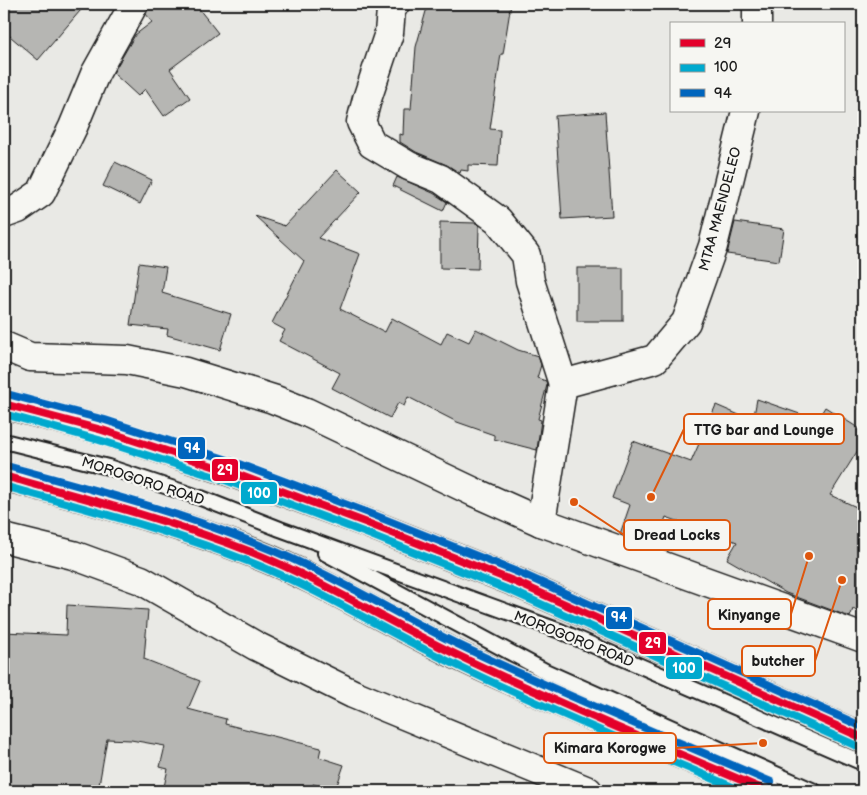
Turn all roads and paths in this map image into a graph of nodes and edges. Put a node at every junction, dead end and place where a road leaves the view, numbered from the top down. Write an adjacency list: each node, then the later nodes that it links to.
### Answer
1 (134, 4): 6 (main road)
2 (395, 4): 8 (main road)
3 (757, 4): 4 (main road)
4 (757, 22)
5 (746, 112): 8 (main road, MTAA MAENDELEO)
6 (4, 214)
7 (4, 346): 12 (main road)
8 (563, 384): 12 (main road)
9 (4, 404): 16 (main road, MOROGORO ROAD)
10 (4, 441): 13 (lane, MOROGORO ROAD)
11 (4, 476): 19 (main road)
12 (541, 522): 15 (main road)
13 (280, 529): 17 (lane, MOROGORO ROAD); 20 (lane, MOROGORO ROAD)
14 (4, 538): 18 (main road)
15 (863, 638)
16 (863, 738)
17 (863, 763)
18 (588, 791)
19 (767, 791)
20 (814, 791)

